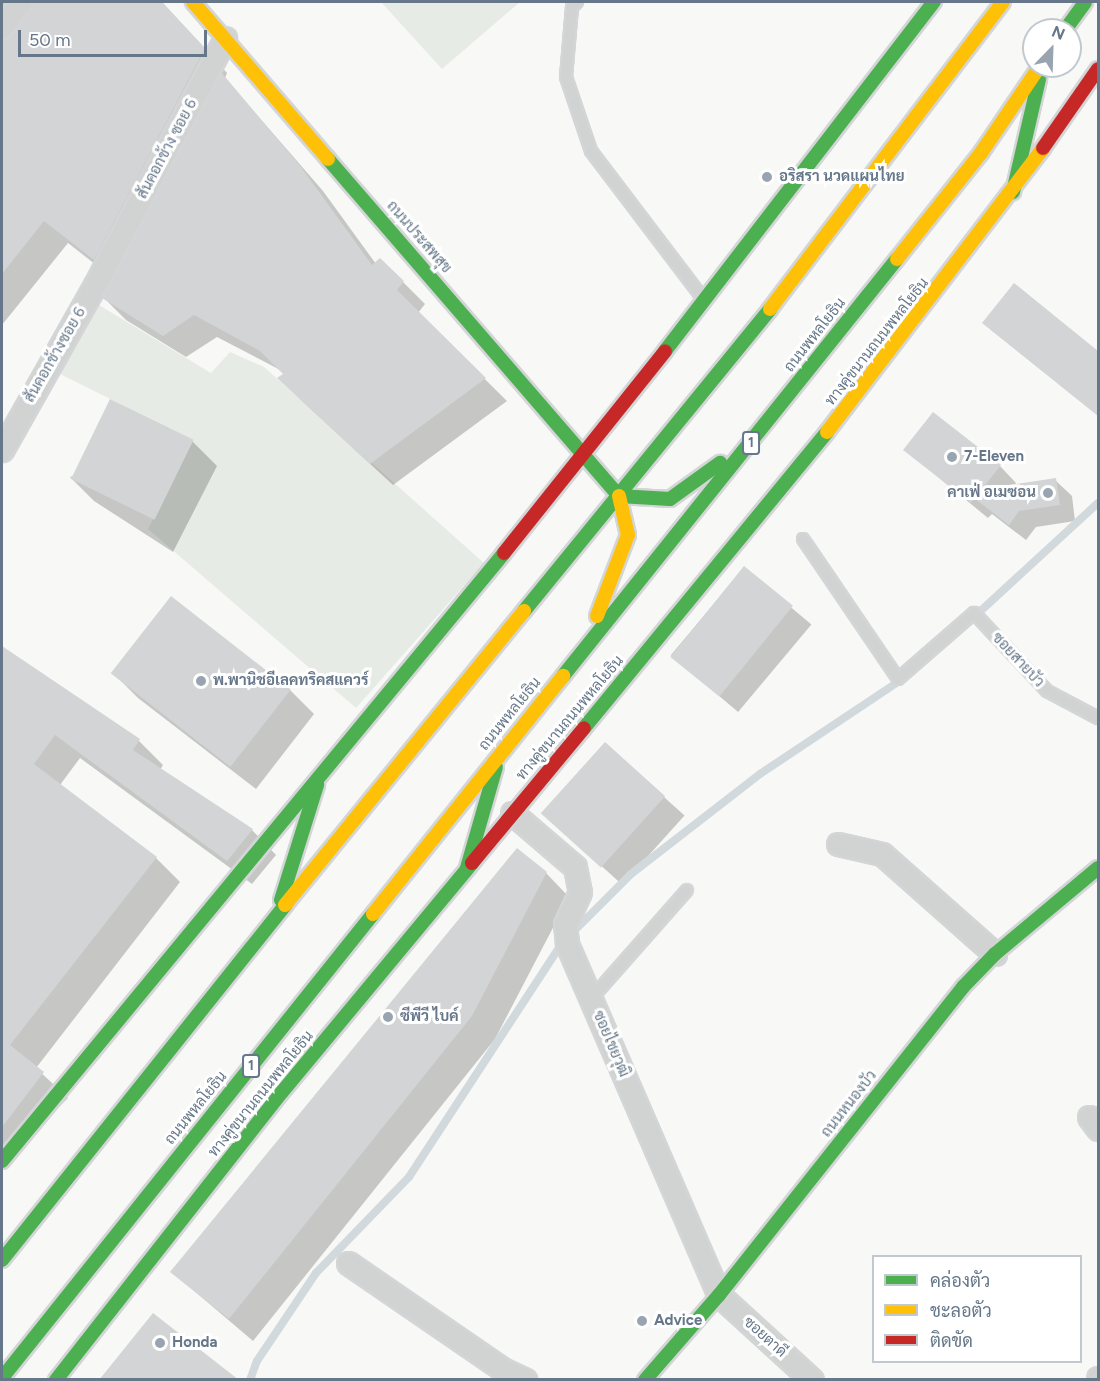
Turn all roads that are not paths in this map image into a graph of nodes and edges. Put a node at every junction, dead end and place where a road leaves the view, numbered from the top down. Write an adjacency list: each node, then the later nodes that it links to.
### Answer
1 (21, 2): 8 (street)
2 (193, 2): 9 (main road, ถนนประสพสุข)
3 (577, 2): 15 (lane)
4 (934, 2): 15 (main road)
5 (1003, 2): 19 (main road)
6 (1084, 2): 7 (main road)
7 (1073, 18)
8 (2, 27)
9 (225, 38): 14 (street, สันคอกช้าง ซอย 6); 18 (main road, ถนนประสพสุข)
10 (1098, 69): 13 (main road, ทางคู่ขนานถนนพหลโยธิน)
11 (1033, 78): 16 (main road, ถนนพหลโยธิน / 1)
12 (1038, 78): 13 (main road)
13 (1013, 192): 25 (main road, ทางคู่ขนานถนนพหลโยธิน)
14 (109, 260): 17 (street, สันคอกช้างซอย 6)
15 (706, 302): 18 (main road)
16 (755, 438): 19 (main road); 21 (main road, ถนนพหลโยธิน / 1)
17 (2, 450)
18 (585, 455): 19 (main road, ถนนประสพสุข); 24 (main road)
19 (619, 496): 21 (main road); 30 (main road)
20 (803, 540): 22 (lane, ซอยสายบัว)
21 (586, 645): 23 (main road, ถนนพหลโยธิน / 1)
22 (1098, 718)
23 (500, 754): 27 (main road); 37 (main road, ถนนพหลโยธิน / 1)
24 (317, 785): 30 (main road); 33 (main road)
25 (512, 813): 27 (main road, ทางคู่ขนานถนนพหลโยธิน); 32 (street, ซอยไชยวุฒิ)
26 (838, 844): 31 (street)
27 (467, 868): 38 (main road, ทางคู่ขนานถนนพหลโยธิน)
28 (1098, 868): 31 (main road, ถนนหนองบัว)
29 (687, 890): 32 (lane)
30 (276, 916): 34 (main road)
31 (995, 954): 36 (main road, ถนนหนองบัว)
32 (591, 999): 36 (street, ซอยไชยวุฒิ)
33 (2, 1161)
34 (2, 1260)
35 (348, 1263): 39 (street)
36 (719, 1295): 40 (main road, ถนนหนองบัว); 41 (street, ซอยตาดี)
37 (2, 1378)
38 (56, 1380)
39 (526, 1380)
40 (645, 1380)
41 (812, 1380)

